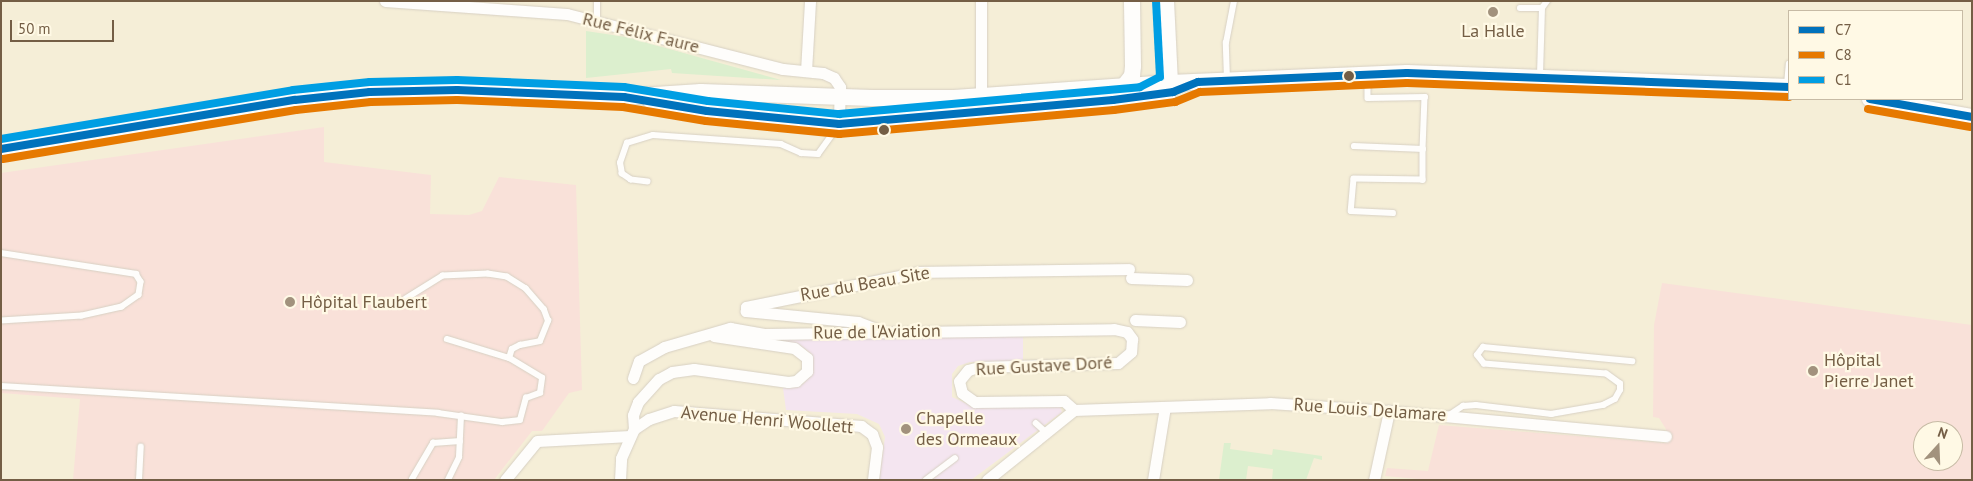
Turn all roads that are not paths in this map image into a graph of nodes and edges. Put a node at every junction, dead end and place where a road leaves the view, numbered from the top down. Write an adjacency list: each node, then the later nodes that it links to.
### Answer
1 (385, 1): 9 (street, Rue Félix Faure)
2 (597, 1): 12 (lane)
3 (810, 1): 13 (street)
4 (981, 1): 21 (street)
5 (1132, 1): 19 (street)
6 (1166, 1): 18 (street)
7 (1234, 1): 16 (lane)
8 (1547, 1): 11 (lane)
9 (513, 6): 12 (street, Rue Félix Faure)
10 (1520, 8): 11 (lane)
11 (1542, 8): 15 (lane)
12 (597, 21): 13 (street, Rue Félix Faure)
13 (806, 71): 23 (street, Rue Félix Faure)
14 (1368, 75): 15 (street); 16 (street); 30 (lane)
15 (1540, 77): 20 (street)
16 (1226, 81): 17 (street)
17 (1198, 82): 18 (street); 24 (street)
18 (1170, 83): 19 (street); 24 (street)
19 (1124, 86): 21 (street)
20 (1788, 87)
21 (981, 96): 23 (street)
22 (624, 97): 23 (street); 27 (street); 29 (street)
23 (840, 97): 27 (street)
24 (1143, 97): 27 (street)
25 (1876, 100): 26 (street)
26 (1972, 117)
27 (838, 124): 31 (lane)
28 (1354, 146): 30 (lane)
29 (1, 149)
30 (1423, 149): 32 (lane)
31 (648, 182)
32 (1393, 213)
33 (1, 253): 37 (lane)
34 (1187, 280): 39 (street, Rue du Beau Site)
35 (406, 299): 43 (lane)
36 (1136, 320): 38 (street)
37 (1, 321)
38 (1180, 322)
39 (882, 332): 40 (street, Rue de l'Aviation); 42 (street, Rue de l'Aviation)
40 (708, 335): 45 (street, Rue de l'Aviation); 53 (street)
41 (447, 339): 43 (lane)
42 (1133, 343): 48 (street, Rue Gustave Doré)
43 (509, 358): 50 (lane)
44 (1632, 361): 51 (lane)
45 (633, 378)
46 (1, 386): 50 (lane)
47 (1165, 407): 48 (street, Rue Louis Delamare); 49 (street, Rue Louis Delamare); 67 (street)
48 (1074, 410): 54 (street)
49 (1389, 410): 51 (street, Rue Louis Delamare); 68 (street)
50 (461, 416): 56 (lane)
51 (1448, 416): 55 (street, Rue Louis Delamare)
52 (1036, 423): 54 (lane)
53 (632, 432): 59 (street); 63 (street); 64 (street, Avenue Henri Woollett)
54 (1046, 432): 66 (street)
55 (1666, 436)
56 (460, 441): 60 (lane); 62 (lane)
57 (141, 447): 61 (lane)
58 (955, 458): 65 (lane)
59 (508, 478)
60 (412, 479)
61 (139, 480)
62 (448, 480)
63 (620, 480)
64 (873, 480)
65 (926, 480)
66 (988, 480)
67 (1153, 480)
68 (1374, 480)

